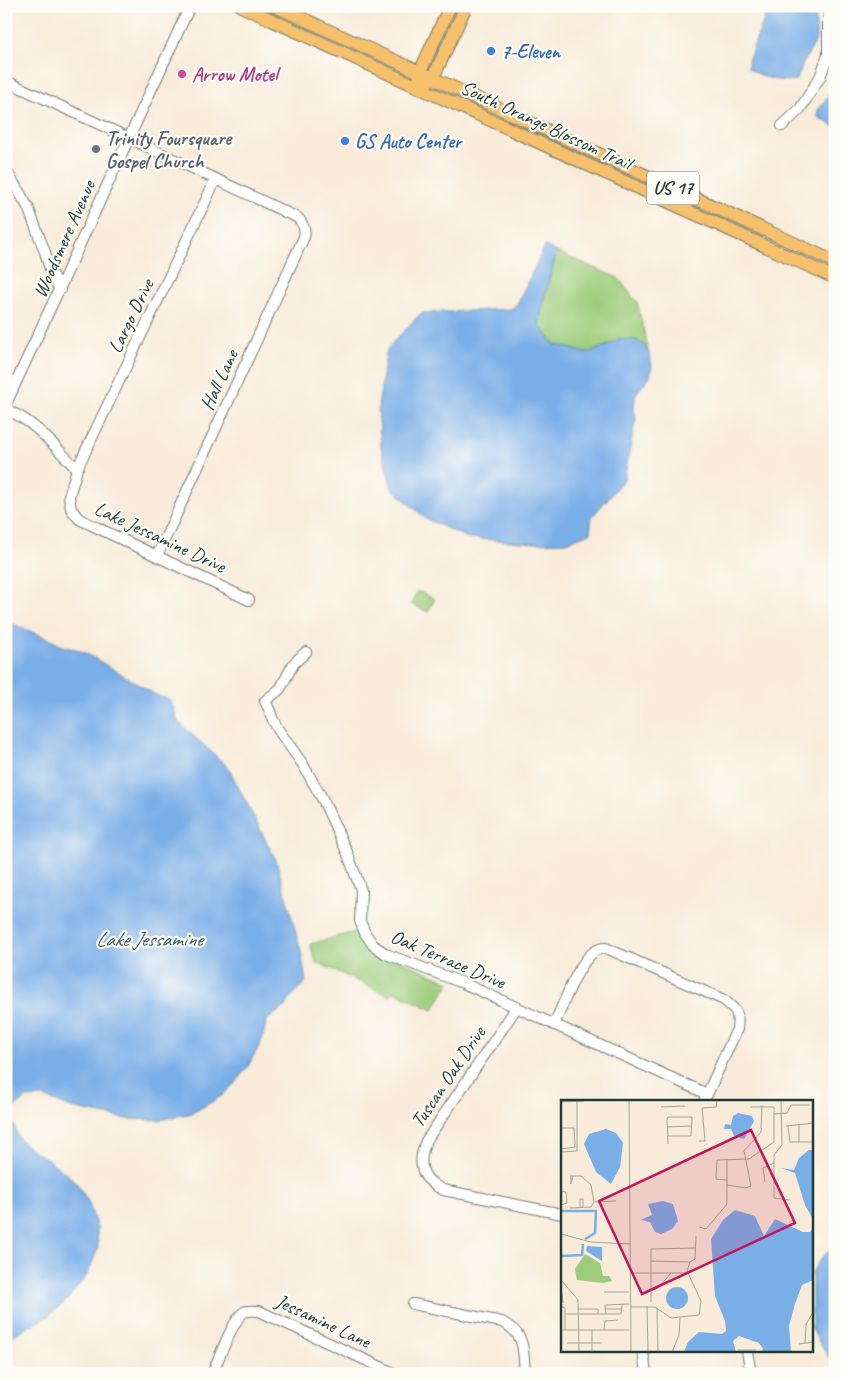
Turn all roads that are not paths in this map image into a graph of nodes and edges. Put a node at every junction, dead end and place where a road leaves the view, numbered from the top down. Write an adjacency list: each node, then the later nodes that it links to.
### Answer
1 (190, 6): 12 (street, Woodsmere Avenue)
2 (242, 6): 10 (main road, South Orange Blossom Trail / US 17)
3 (275, 6): 7 (main road, South Orange Blossom Trail / US 17)
4 (450, 6): 7 (main road)
5 (466, 6): 8 (main road)
6 (831, 6): 11 (street)
7 (420, 72): 8 (main road, South Orange Blossom Trail / US 17); 10 (main road)
8 (433, 78): 10 (main road); 15 (main road, South Orange Blossom Trail / US 17)
9 (6, 81): 12 (street)
10 (418, 87): 16 (main road, South Orange Blossom Trail / US 17)
11 (782, 126)
12 (129, 138): 14 (street); 19 (street, Woodsmere Avenue)
13 (6, 170): 19 (street)
14 (216, 179): 22 (street, Largo Drive); 23 (street, Hall Lane)
15 (741, 220): 16 (main road); 17 (main road, South Orange Blossom Trail / US 17)
16 (711, 221): 18 (main road, South Orange Blossom Trail / US 17)
17 (835, 262)
18 (835, 278)
19 (60, 290): 20 (street, Woodsmere Avenue)
20 (6, 404)
21 (6, 410): 22 (street)
22 (77, 469): 23 (street, Lake Jessamine Drive)
23 (157, 556): 24 (street, Lake Jessamine Drive)
24 (250, 600)
25 (306, 652): 26 (street, Oak Terrace Drive)
26 (517, 1007): 27 (street, Oak Terrace Drive); 29 (street, Tuscan Oak Drive)
27 (554, 1024): 28 (street, Oak Terrace Drive); 28 (street)
28 (706, 1098)
29 (561, 1214)
30 (413, 1304): 35 (street)
31 (643, 1352): 36 (street)
32 (747, 1352): 37 (street)
33 (212, 1374): 34 (street, Jessamine Lane)
34 (396, 1374)
35 (525, 1374)
36 (646, 1374)
37 (751, 1374)

